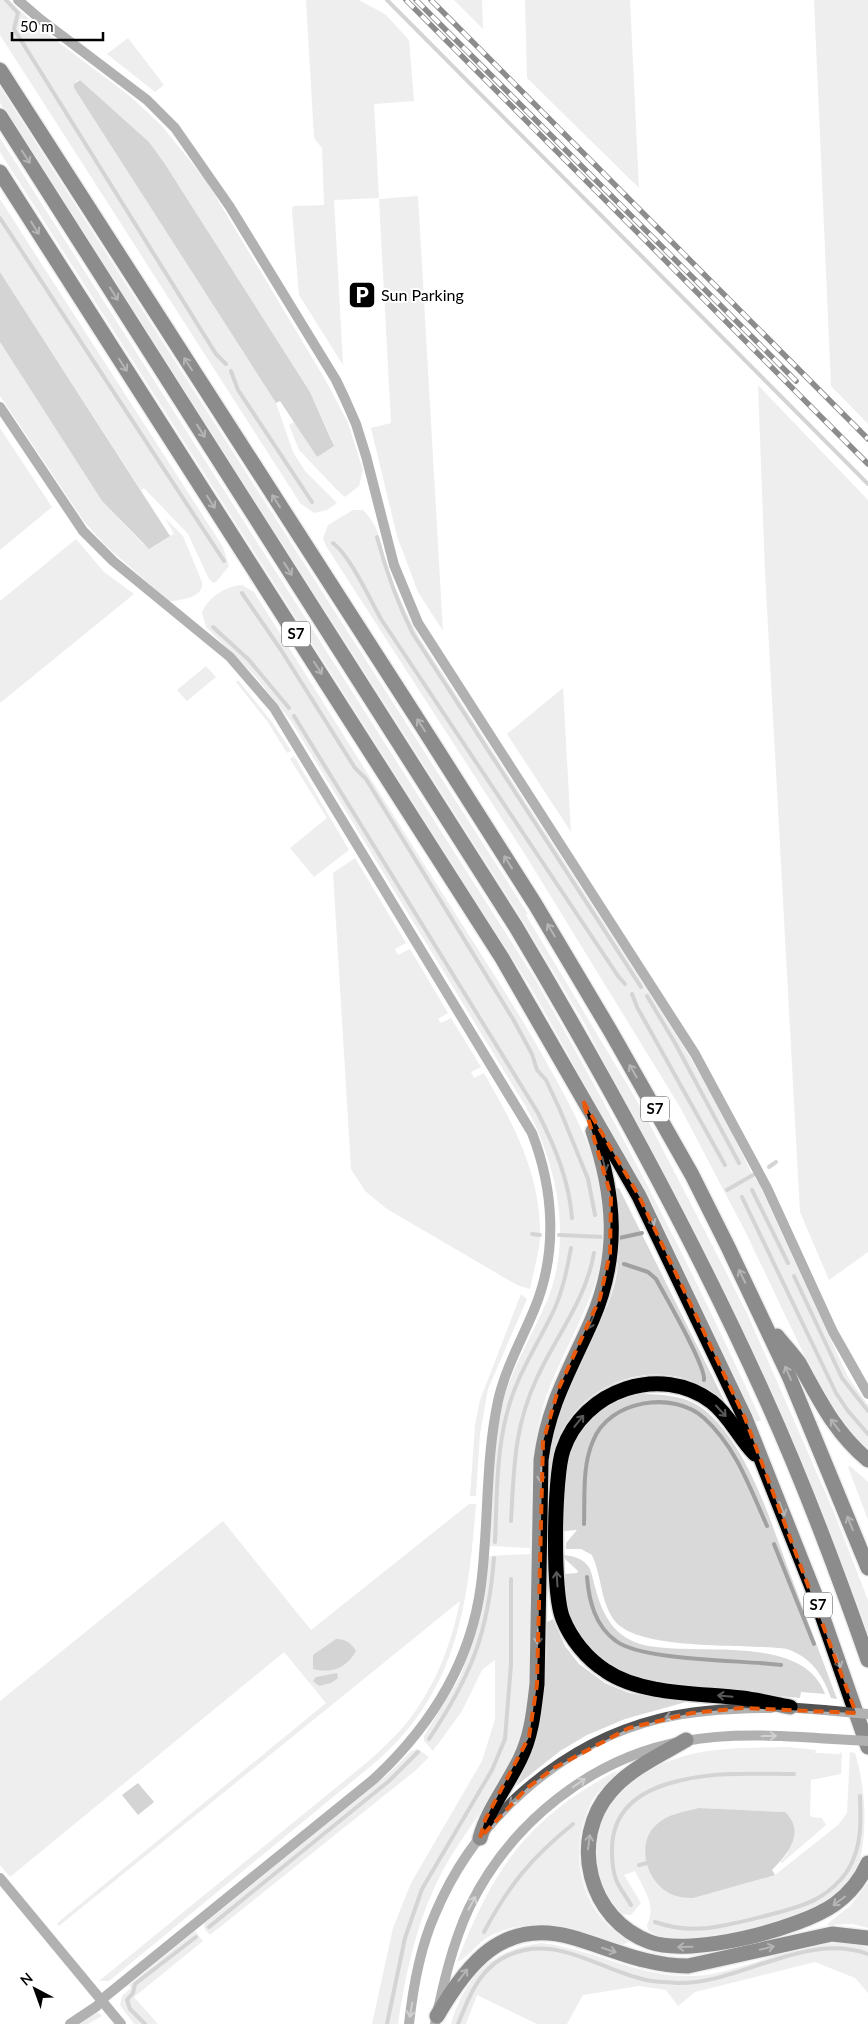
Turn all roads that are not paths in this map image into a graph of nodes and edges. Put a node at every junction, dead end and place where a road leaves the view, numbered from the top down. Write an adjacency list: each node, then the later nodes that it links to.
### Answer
1 (18, 0): 8 (street)
2 (0, 70): 7 (highway, S7, one-way to 2)
3 (0, 116): 12 (highway, one-way to 12)
4 (0, 172): 6 (highway, S7, one-way to 6)
5 (0, 407): 22 (street)
6 (583, 1101): 10 (highway, S7, one-way to 10); 18 (highway, one-way to 18)
7 (763, 1320): 9 (highway, one-way to 7); 11 (highway, S7, one-way to 7)
8 (868, 1394)
9 (868, 1460)
10 (764, 1463): 13 (highway, one-way to 10); 17 (highway, S7, one-way to 17)
11 (868, 1568)
12 (868, 1660)
13 (790, 1707): 14 (street, bridge); 18 (street, one-way to 18)
14 (868, 1714)
15 (686, 1740): 16 (street, one-way to 16, bridge); 19 (highway, one-way to 15); 23 (street, one-way to 15)
16 (868, 1741)
17 (868, 1747)
18 (480, 1838): 26 (street, one-way to 26)
19 (868, 1862)
20 (0, 1878): 22 (street)
21 (868, 1938): 23 (highway, one-way to 21)
22 (101, 2000): 24 (street); 25 (street)
23 (436, 2020)
24 (70, 2024)
25 (121, 2024)
26 (408, 2024)

